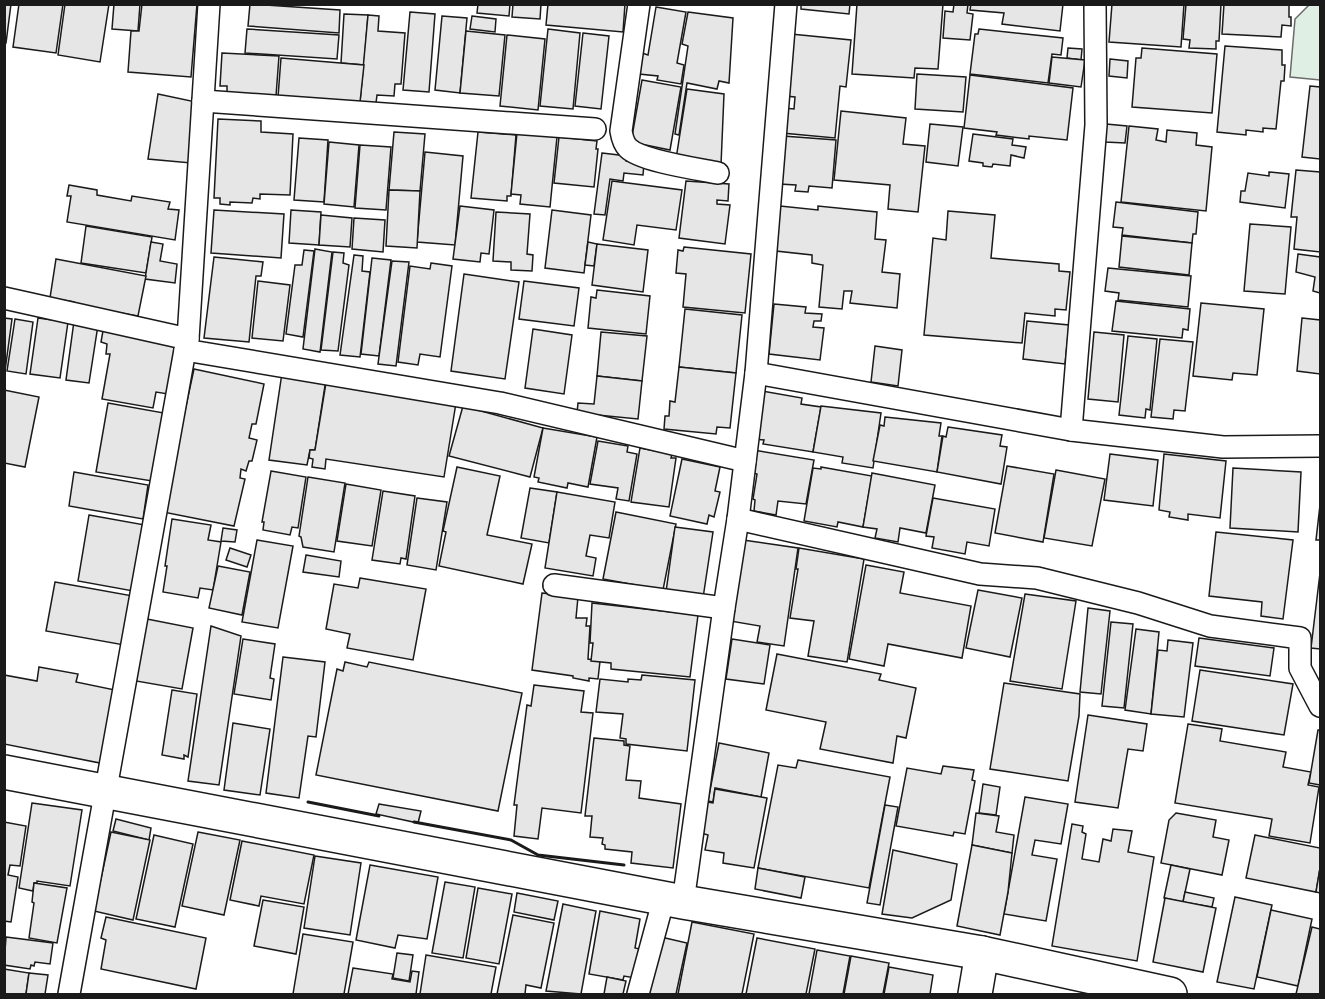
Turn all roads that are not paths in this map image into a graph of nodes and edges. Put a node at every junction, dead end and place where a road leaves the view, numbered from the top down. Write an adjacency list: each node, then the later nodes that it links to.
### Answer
1 (209, 4): 5 (lane)
2 (639, 4): 7 (lane)
3 (786, 4): 10 (lane)
4 (1095, 4): 11 (lane)
5 (203, 101): 6 (lane); 9 (lane)
6 (595, 129)
7 (718, 173)
8 (4, 298): 9 (lane)
9 (187, 344): 13 (lane); 19 (lane)
10 (756, 373): 11 (lane); 13 (lane)
11 (1071, 430): 12 (lane)
12 (1320, 446)
13 (745, 461): 14 (lane)
14 (738, 519): 16 (lane); 17 (lane)
15 (555, 585): 16 (lane)
16 (724, 608): 20 (lane)
17 (1320, 706)
18 (4, 772): 19 (street)
19 (106, 791): 20 (street); 22 (lane)
20 (674, 900): 21 (street); 23 (lane)
21 (982, 953): 24 (street); 25 (street)
22 (69, 994)
23 (638, 994)
24 (975, 994)
25 (1170, 994)

